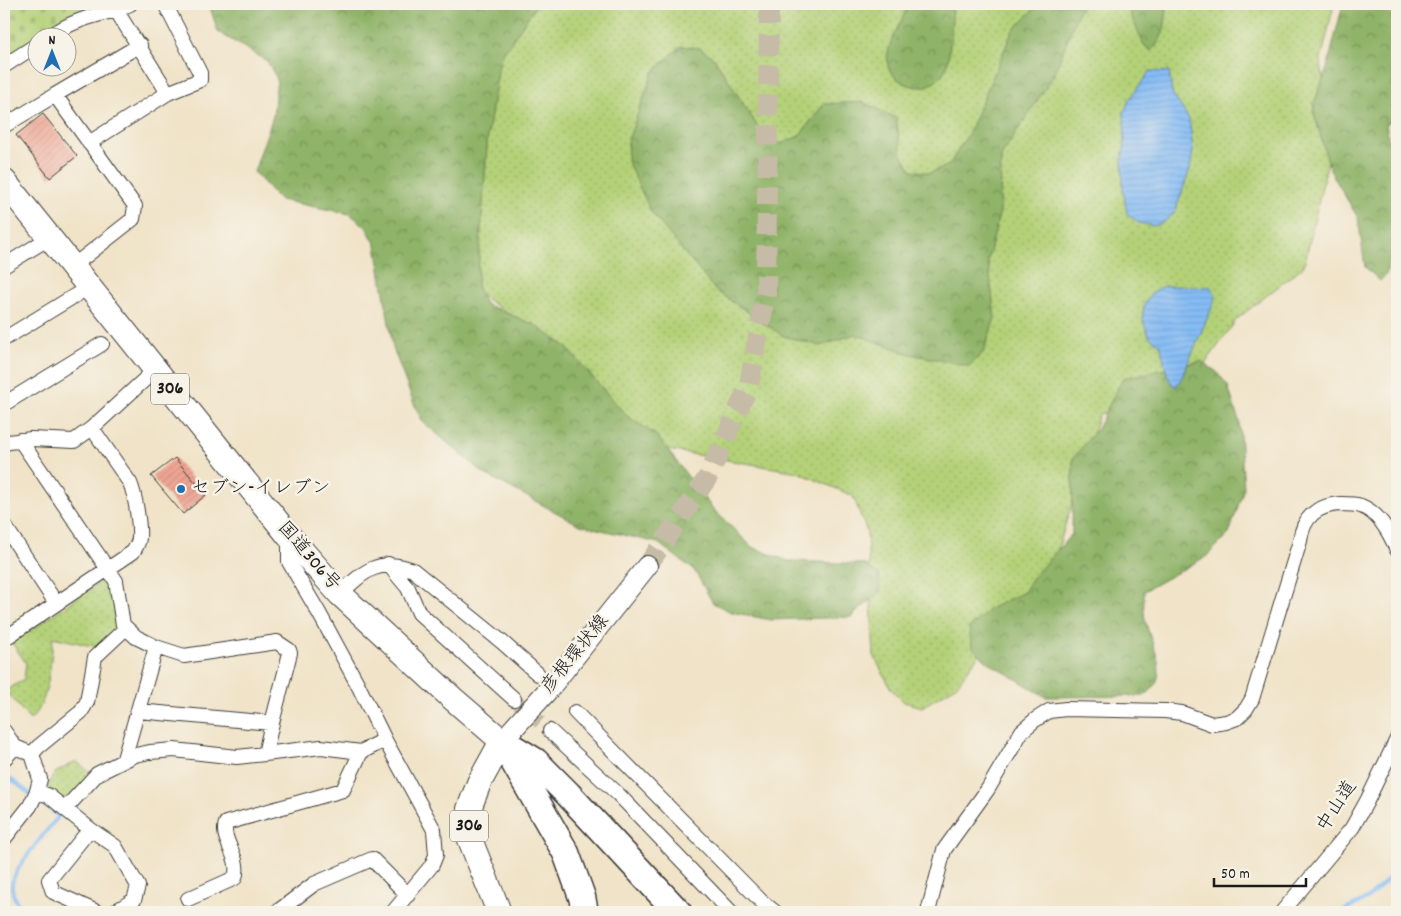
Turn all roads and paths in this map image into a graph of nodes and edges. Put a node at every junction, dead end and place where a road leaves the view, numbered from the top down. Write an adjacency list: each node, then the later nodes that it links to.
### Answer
1 (130, 4): 3 (street)
2 (165, 4): 8 (street)
3 (116, 10): 4 (street); 5 (street)
4 (62, 28)
5 (140, 46): 8 (street); 9 (street)
6 (28, 50): 7 (street)
7 (4, 66)
8 (168, 92): 11 (street)
9 (55, 95): 10 (street); 11 (street)
10 (4, 126)
11 (89, 143): 15 (street)
12 (6, 189): 13 (highway, 国道306号 / 306)
13 (49, 238): 14 (street); 15 (highway, 国道306号 / 306)
14 (4, 266)
15 (72, 266): 16 (highway, 国道306号 / 306)
16 (89, 287): 17 (street); 19 (highway, 国道306号 / 306)
17 (4, 339)
18 (102, 344): 20 (street)
19 (155, 370): 21 (street); 25 (highway, 国道306号 / 306)
20 (4, 404)
21 (92, 428): 22 (street); 29 (street)
22 (20, 440): 23 (street); 29 (street)
23 (4, 444)
24 (4, 525): 31 (street)
25 (289, 536): 30 (highway, 国道306号 / 306); 43 (street)
26 (1397, 550): 66 (street)
27 (388, 564): 30 (street); 35 (street); 36 (street)
28 (647, 566): 44 (main road, 彦根環状線)
29 (107, 570): 31 (street); 32 (street)
30 (340, 594): 44 (highway, 国道306号 / 306)
31 (56, 603): 33 (street)
32 (126, 628): 34 (street); 47 (street)
33 (5, 636)
34 (156, 647): 37 (street); 39 (street)
35 (538, 674)
36 (514, 699)
37 (138, 711): 39 (street); 50 (street)
38 (575, 712): 65 (street)
39 (272, 723): 48 (street)
40 (4, 731): 45 (street)
41 (550, 731): 64 (street)
42 (1397, 739): 67 (street, 中山道)
43 (385, 740): 46 (street); 55 (street)
44 (502, 742): 61 (highway, 306); 62 (highway); 63 (highway)
45 (15, 747): 47 (street); 49 (street)
46 (361, 752): 48 (street); 56 (street)
47 (32, 754): 51 (street)
48 (265, 754): 50 (street)
49 (4, 759)
50 (124, 759): 52 (street)
51 (37, 791): 52 (street); 54 (street)
52 (65, 809): 53 (street)
53 (90, 829): 57 (street); 58 (street)
54 (4, 839)
55 (408, 895): 59 (street); 60 (street)
56 (188, 899)
57 (97, 912)
58 (114, 912)
59 (277, 912)
60 (394, 912)
61 (499, 912)
62 (585, 912)
63 (678, 912)
64 (731, 912)
65 (775, 912)
66 (928, 912)
67 (1282, 912)

